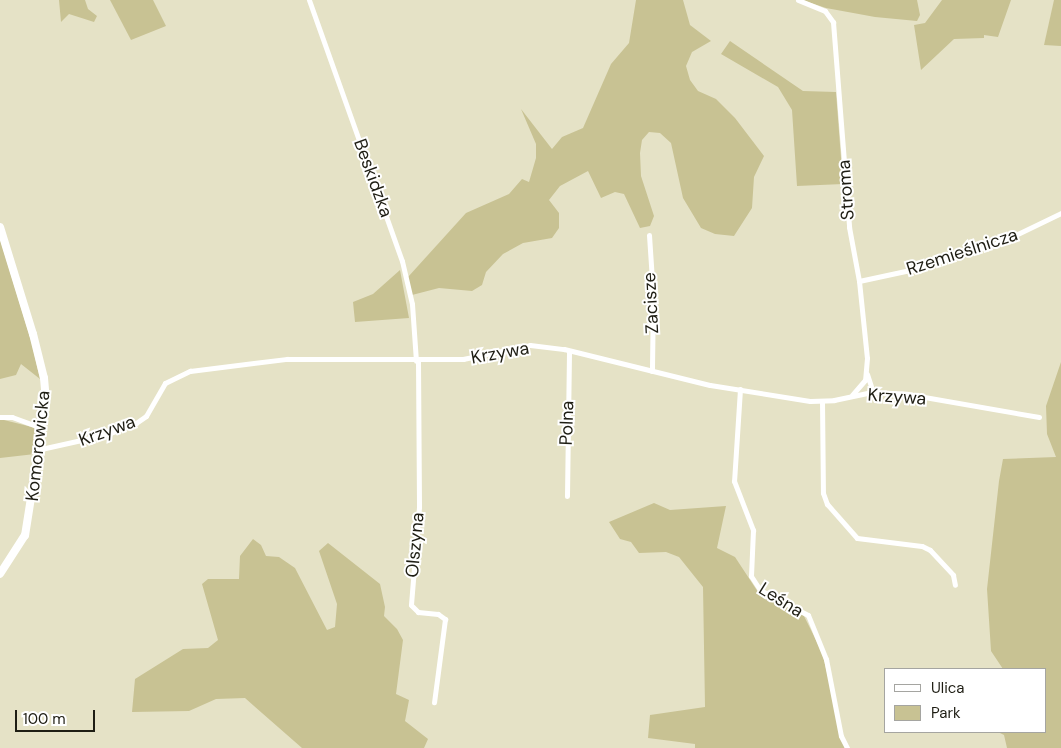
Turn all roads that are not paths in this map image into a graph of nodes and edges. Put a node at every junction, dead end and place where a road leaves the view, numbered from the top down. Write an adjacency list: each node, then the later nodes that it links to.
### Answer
1 (310, 0): 8 (street, Beskidzka)
2 (798, 0): 6 (street, Stroma)
3 (1061, 213): 6 (street, Rzemieślnicza)
4 (0, 227): 17 (street, Komorowicka)
5 (649, 235): 9 (street, Zacisze)
6 (859, 281): 10 (street, Stroma)
7 (568, 351): 8 (street, Krzywa); 9 (street, Krzywa); 19 (street, Polna)
8 (417, 361): 18 (street, Krzywa); 22 (street, Olszyna)
9 (652, 371): 11 (street, Krzywa)
10 (866, 373): 12 (street, Stroma); 13 (street)
11 (740, 390): 14 (street, Krzywa); 23 (street, Leśna)
12 (873, 392): 13 (street, Krzywa); 16 (street, Krzywa)
13 (851, 396): 14 (street, Krzywa)
14 (822, 401): 21 (street)
15 (0, 416): 17 (street)
16 (1039, 417)
17 (44, 428): 18 (street, Komorowicka)
18 (41, 449): 20 (street, Komorowicka)
19 (567, 496)
20 (0, 574)
21 (956, 585)
22 (434, 702)
23 (847, 748)

